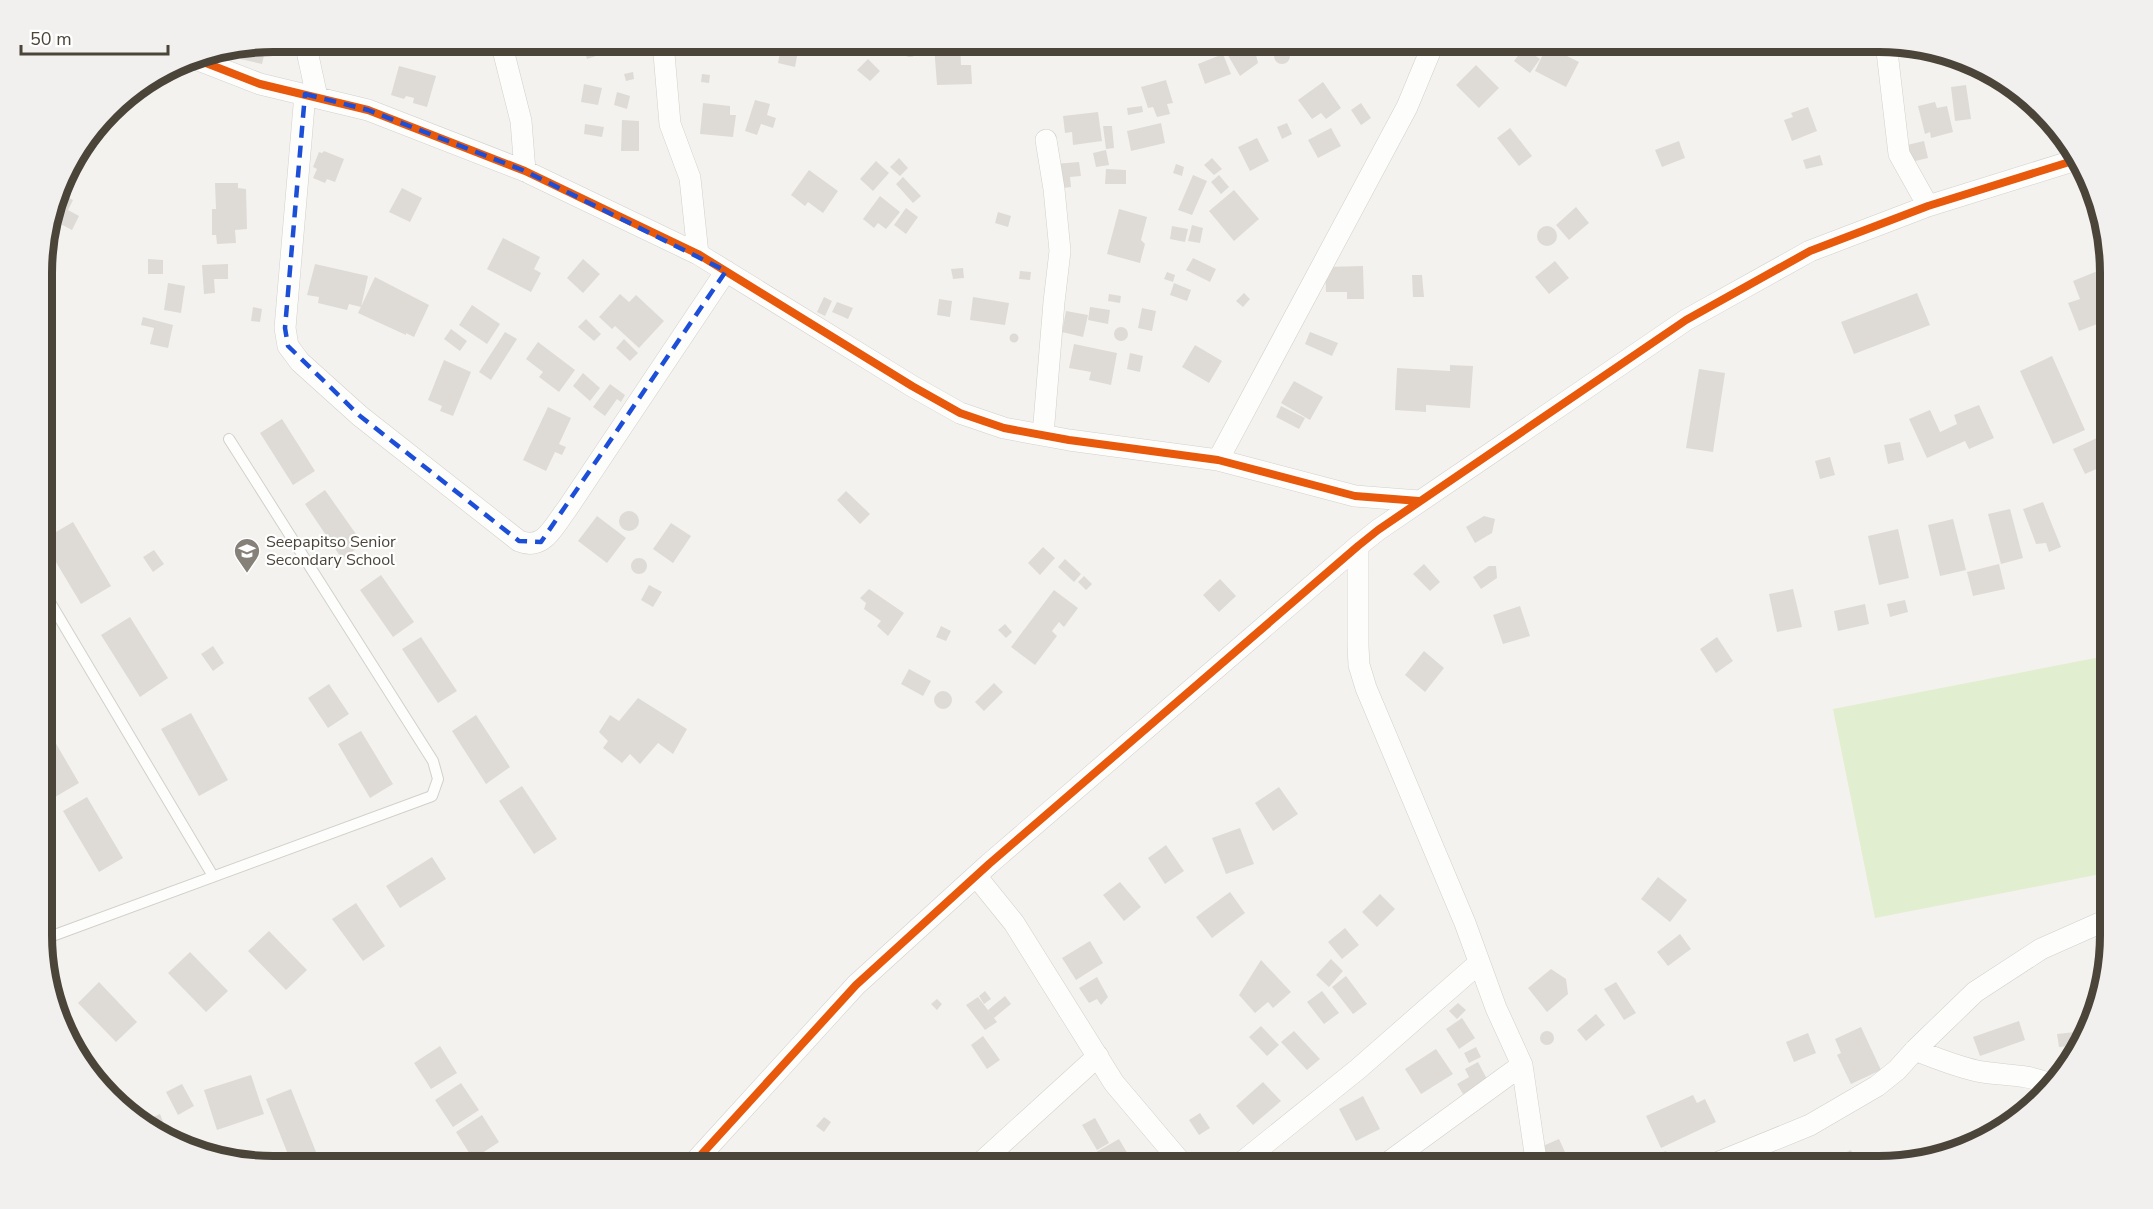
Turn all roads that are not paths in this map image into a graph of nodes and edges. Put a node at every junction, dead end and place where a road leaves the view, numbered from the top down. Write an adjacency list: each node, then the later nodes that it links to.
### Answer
1 (306, 52): 7 (street)
2 (504, 52): 10 (street)
3 (664, 52): 12 (street)
4 (1430, 52): 16 (street)
5 (1887, 53): 11 (street)
6 (206, 63): 7 (street)
7 (311, 96): 10 (street); 13 (street)
8 (1046, 140): 14 (street)
9 (2070, 162): 11 (street)
10 (525, 171): 12 (street)
11 (1928, 206): 17 (street)
12 (698, 254): 13 (street)
13 (726, 271): 14 (street)
14 (1044, 435): 16 (street)
15 (229, 439): 20 (lane)
16 (1218, 460): 17 (street)
17 (1419, 501): 18 (street)
18 (1358, 546): 21 (street); 24 (street)
19 (52, 605): 20 (lane)
20 (213, 876): 23 (lane)
21 (976, 876): 26 (street); 29 (street)
22 (2100, 922): 25 (street)
23 (52, 936)
24 (1479, 963): 27 (street); 32 (street)
25 (1915, 1050): 28 (street); 35 (street)
26 (1098, 1056): 30 (street); 31 (street)
27 (1522, 1065): 33 (street); 34 (street)
28 (2045, 1082)
29 (700, 1156)
30 (988, 1156)
31 (1176, 1156)
32 (1250, 1156)
33 (1397, 1156)
34 (1535, 1156)
35 (1734, 1156)

